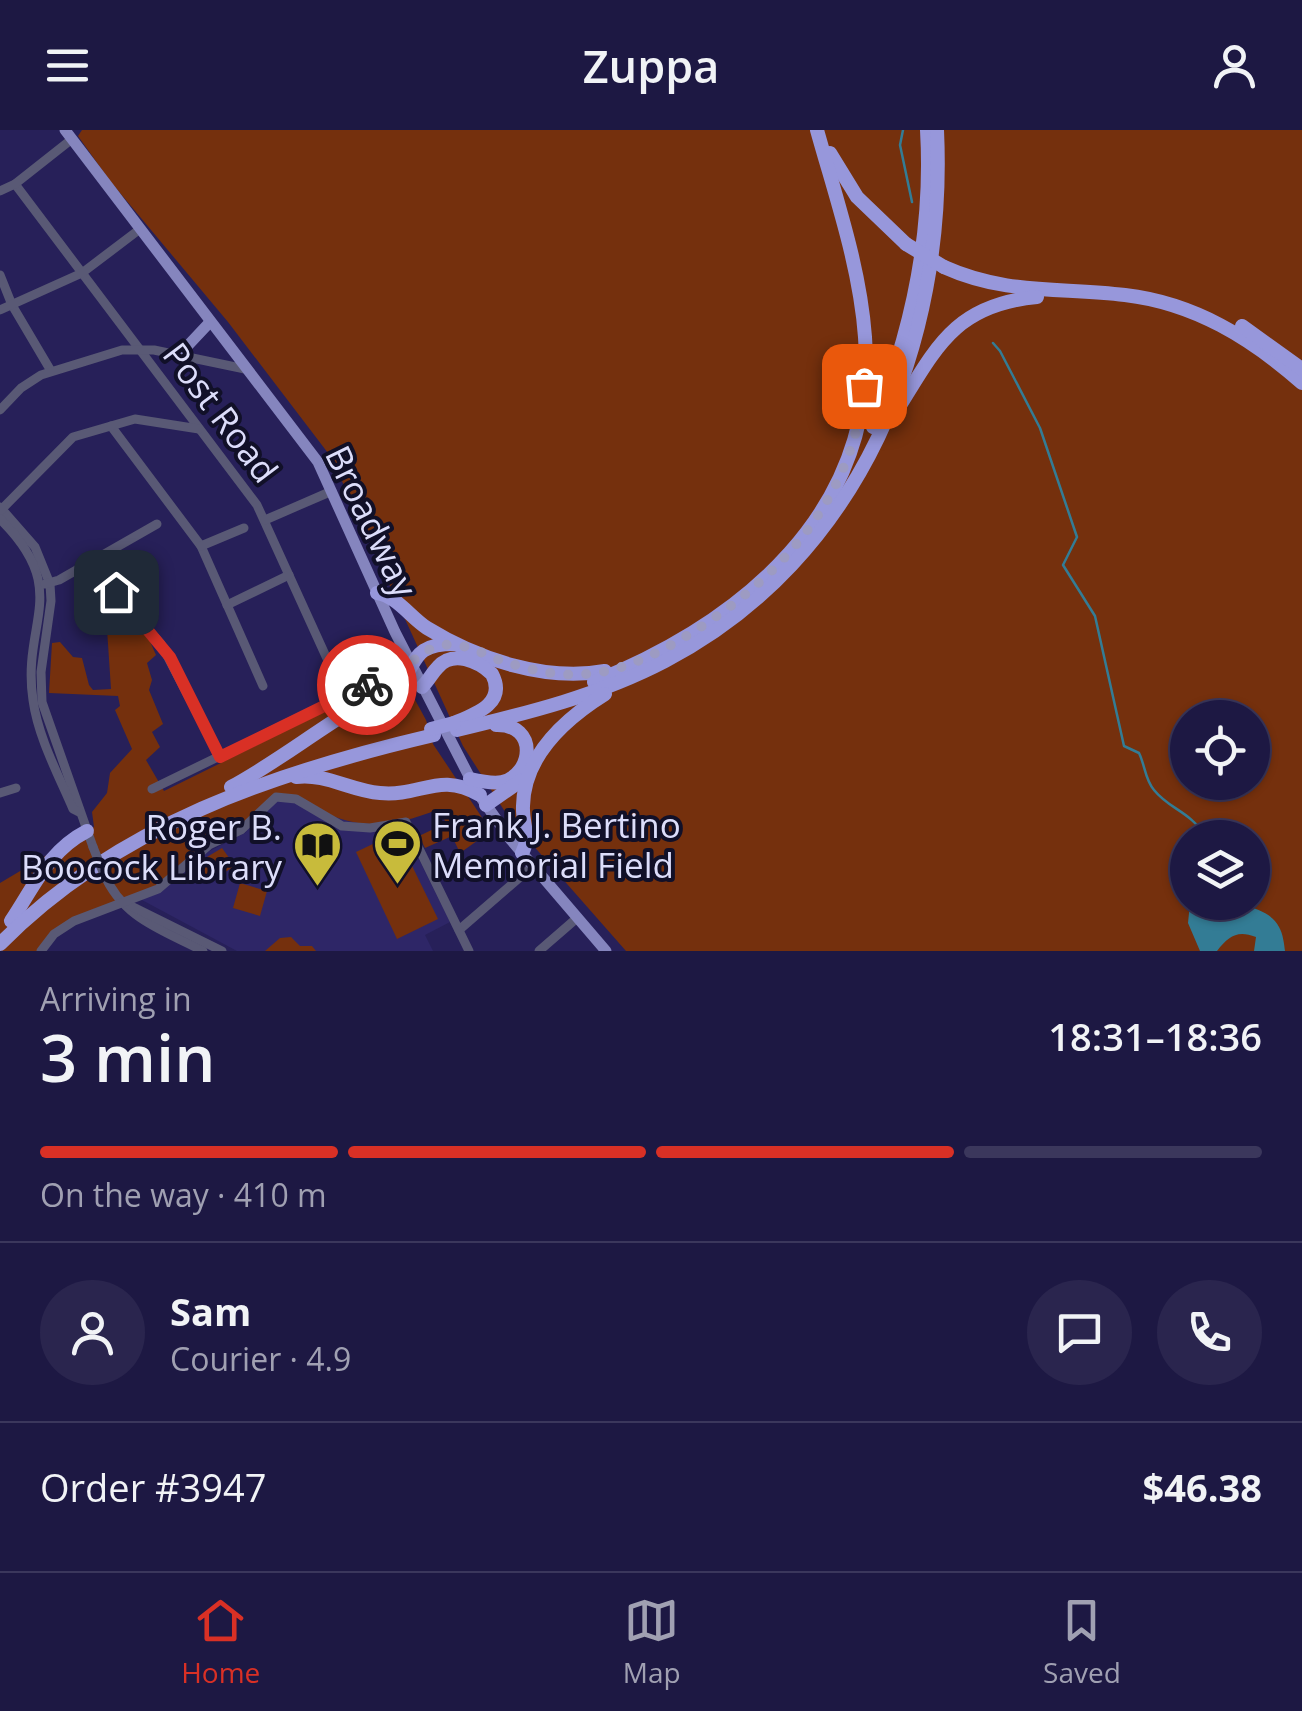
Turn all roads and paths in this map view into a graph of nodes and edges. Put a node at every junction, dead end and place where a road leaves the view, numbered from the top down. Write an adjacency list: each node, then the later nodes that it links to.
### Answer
1 (818, 130): 9 (highway); 31 (highway)
2 (826, 130): 9 (highway)
3 (926, 130): 31 (highway)
4 (936, 130): 26 (highway)
5 (68, 135): 6 (street); 8 (main road, Broadway)
6 (15, 184): 7 (street); 11 (street, Post Road)
7 (0, 191)
8 (140, 229): 11 (street); 16 (main road, Broadway)
9 (906, 242): 10 (highway, bridge)
10 (944, 264): 13 (highway); 20 (highway)
11 (82, 273): 14 (street); 17 (street, Post Road)
12 (0, 276): 14 (street)
13 (1078, 293): 22 (highway); 26 (highway)
14 (12, 305): 15 (street); 21 (street)
15 (0, 310)
16 (210, 322): 18 (main road); 19 (main road, Broadway)
17 (139, 348): 18 (street); 21 (street); 25 (street, Post Road)
18 (178, 355): 19 (street)
19 (246, 369): 27 (main road, Broadway)
20 (1302, 369)
21 (51, 371): 23 (street)
22 (1302, 383)
23 (0, 410)
24 (111, 426): 25 (street); 28 (street); 33 (street)
25 (199, 429): 29 (street, Post Road)
26 (869, 455): 41 (highway)
27 (332, 492): 29 (street); 37 (main road, Broadway)
28 (0, 511): 36 (street)
29 (264, 520): 35 (street, Post Road)
30 (157, 524): 34 (street)
31 (814, 524): 41 (highway)
32 (244, 528): 33 (street)
33 (201, 546): 38 (street)
34 (90, 563): 36 (street); 49 (street)
35 (289, 575): 38 (street); 44 (street, Post Road)
36 (45, 584): 58 (street)
37 (377, 593): 39 (highway); 40 (main road, Broadway)
38 (227, 605): 42 (street)
39 (465, 646): 40 (highway); 41 (highway)
40 (410, 664): 43 (main road, Broadway); 44 (street); 53 (highway)
41 (644, 665): 46 (highway); 50 (highway)
42 (263, 686)
43 (422, 687): 46 (highway); 51 (main road, Broadway)
44 (344, 696): 47 (street)
45 (277, 716): 47 (street)
46 (460, 726): 48 (highway, bridge); 51 (highway)
47 (282, 727): 49 (street)
48 (432, 732): 52 (highway); 53 (highway)
49 (220, 757): 55 (street)
50 (537, 760): 57 (highway); 59 (highway)
51 (470, 779): 57 (main road, Broadway)
52 (265, 782): 57 (highway); 65 (highway)
53 (230, 787): 63 (highway)
54 (16, 788): 56 (street)
55 (152, 789)
56 (0, 793)
57 (483, 800): 59 (main road, Broadway)
58 (86, 830): 61 (street, bridge); 63 (highway)
59 (522, 853): 60 (main road, Broadway)
60 (532, 866): 62 (main road, Broadway); 64 (street)
61 (122, 902): 64 (street); 66 (street); 67 (street); 68 (street)
62 (577, 918): 70 (street); 71 (main road, Broadway)
63 (6, 927)
64 (460, 930): 69 (street)
65 (0, 944)
66 (41, 951)
67 (203, 951)
68 (222, 951)
69 (469, 951)
70 (539, 951)
71 (606, 951)

